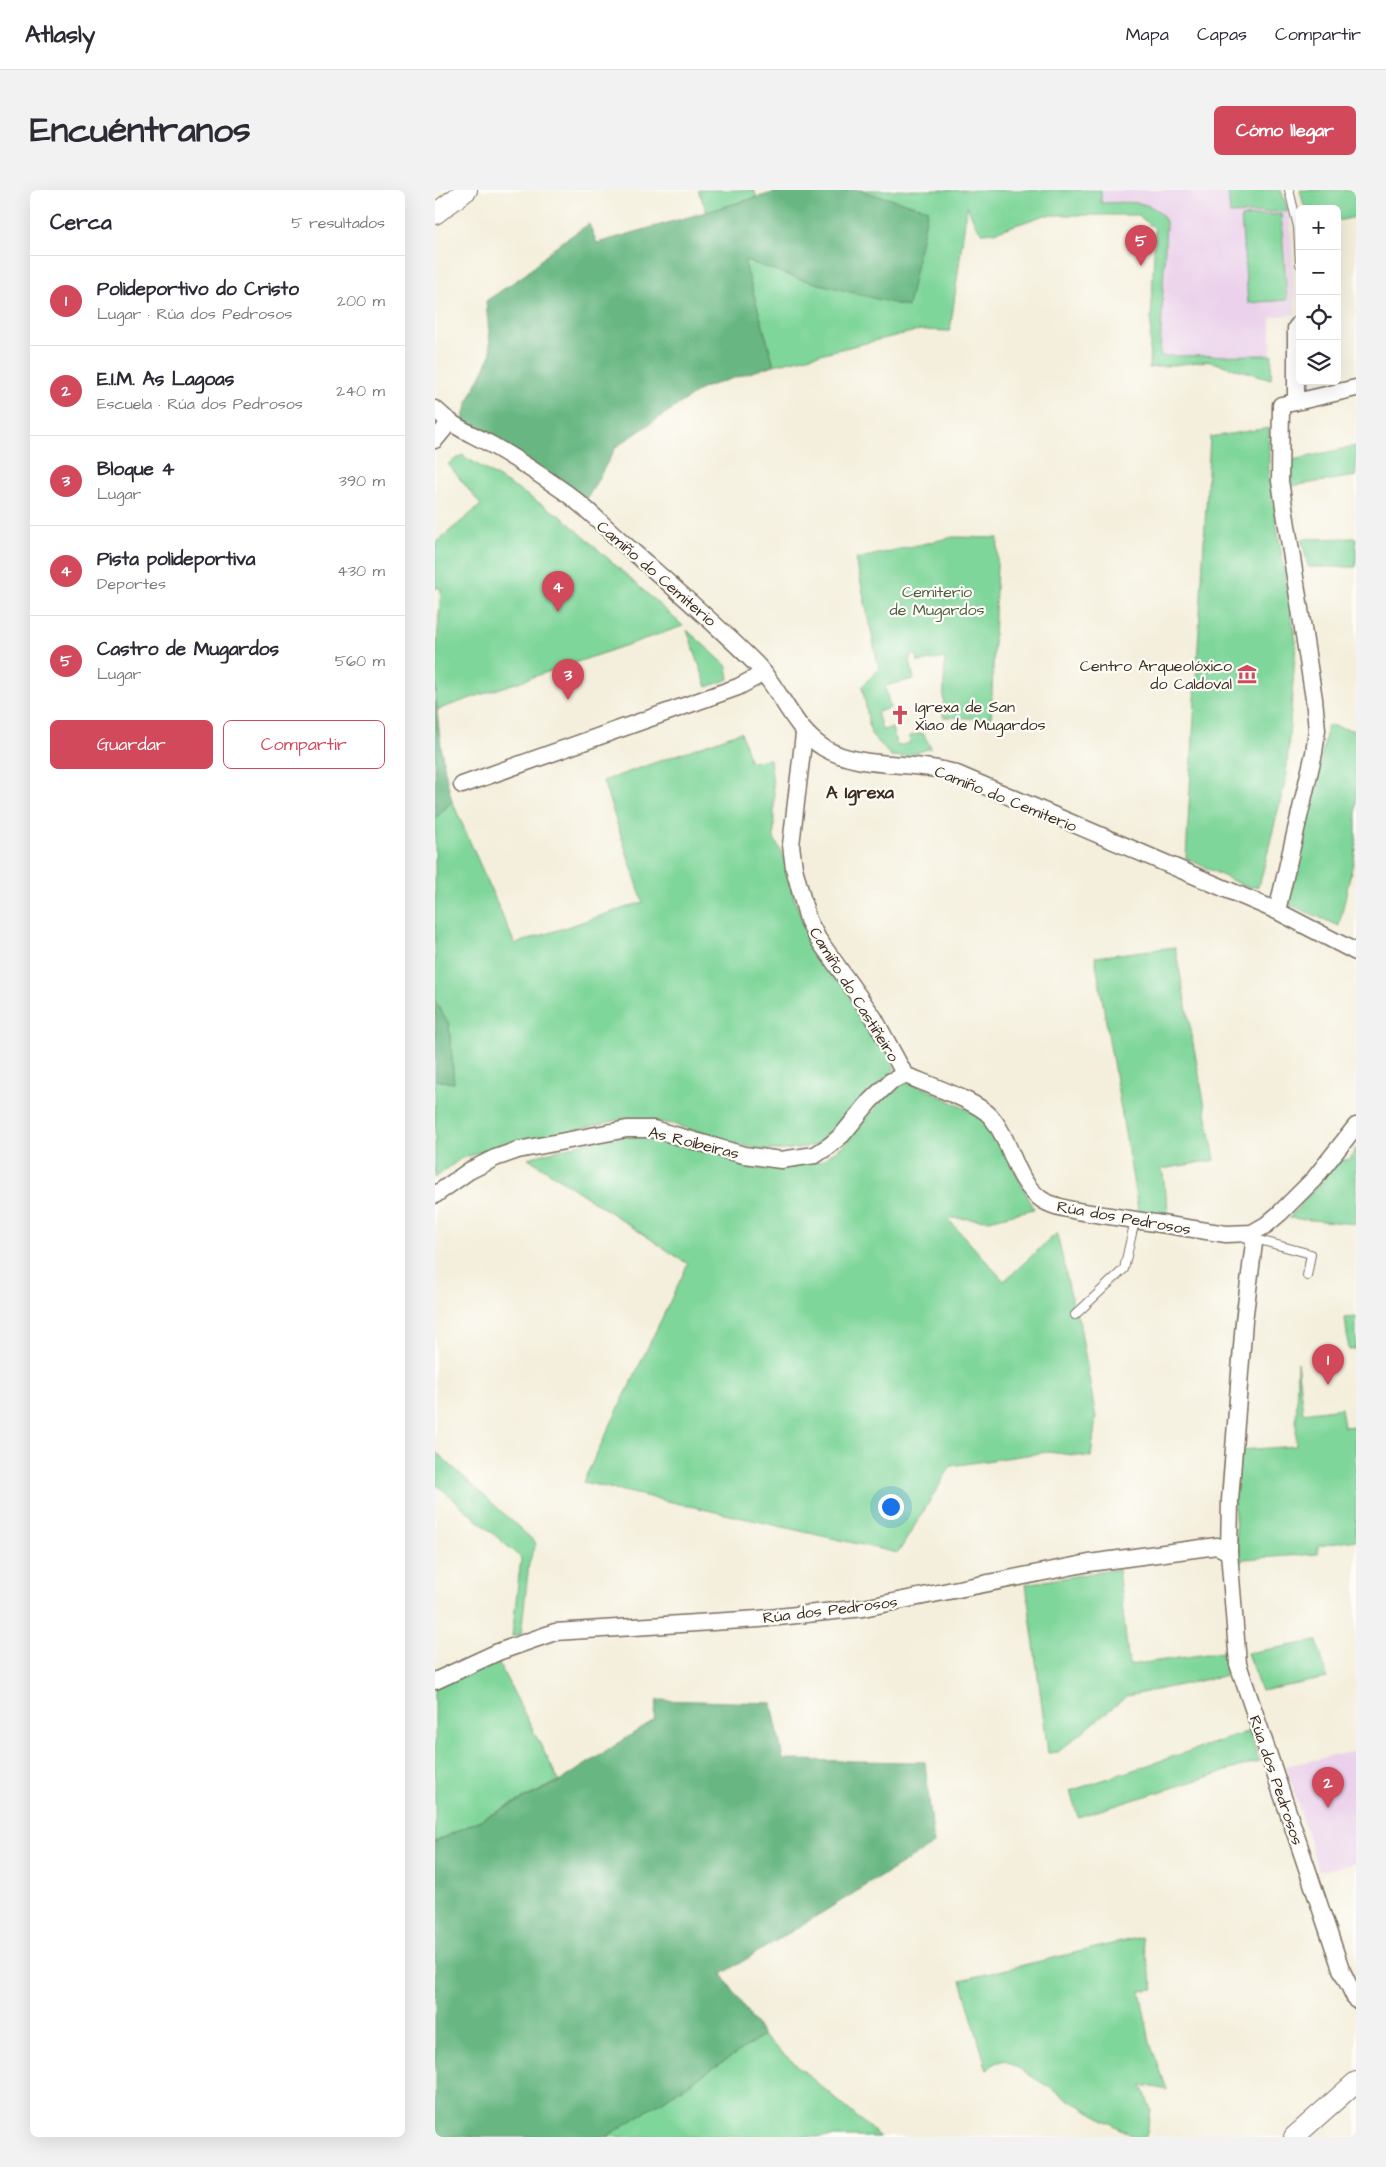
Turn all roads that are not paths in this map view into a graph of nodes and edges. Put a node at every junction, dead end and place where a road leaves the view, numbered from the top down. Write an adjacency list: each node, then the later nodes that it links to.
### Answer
1 (467, 190): 3 (street)
2 (1289, 190): 4 (lane)
3 (435, 214)
4 (1299, 250)
5 (1296, 340): 7 (street)
6 (1356, 388): 7 (street)
7 (1296, 402): 14 (street)
8 (435, 409): 9 (street, Camiño do Cemiterio)
9 (449, 423): 10 (street); 11 (street, Camiño do Cemiterio)
10 (435, 440)
11 (764, 673): 12 (street, Camiño do Cemiterio); 13 (street)
12 (804, 734): 14 (street, Camiño do Cemiterio); 16 (street, Camiño do Castiñeiro)
13 (462, 785)
14 (1277, 911): 15 (street, Camiño do Cemiterio)
15 (1356, 952)
16 (905, 1075): 18 (street, As Roibeiras); 19 (street, Rúa dos Pedrosos)
17 (1356, 1126): 20 (street, Rúa dos Pedrosos)
18 (435, 1195)
19 (1135, 1220): 20 (street, Rúa dos Pedrosos); 22 (lane)
20 (1251, 1233): 21 (lane); 23 (street, Rúa dos Pedrosos)
21 (1307, 1276)
22 (1075, 1315)
23 (1229, 1552): 24 (street, Rúa dos Pedrosos); 25 (street, Rúa dos Pedrosos)
24 (435, 1681)
25 (1356, 2000)
26 (1356, 2082): 27 (street)
27 (1295, 2137)

